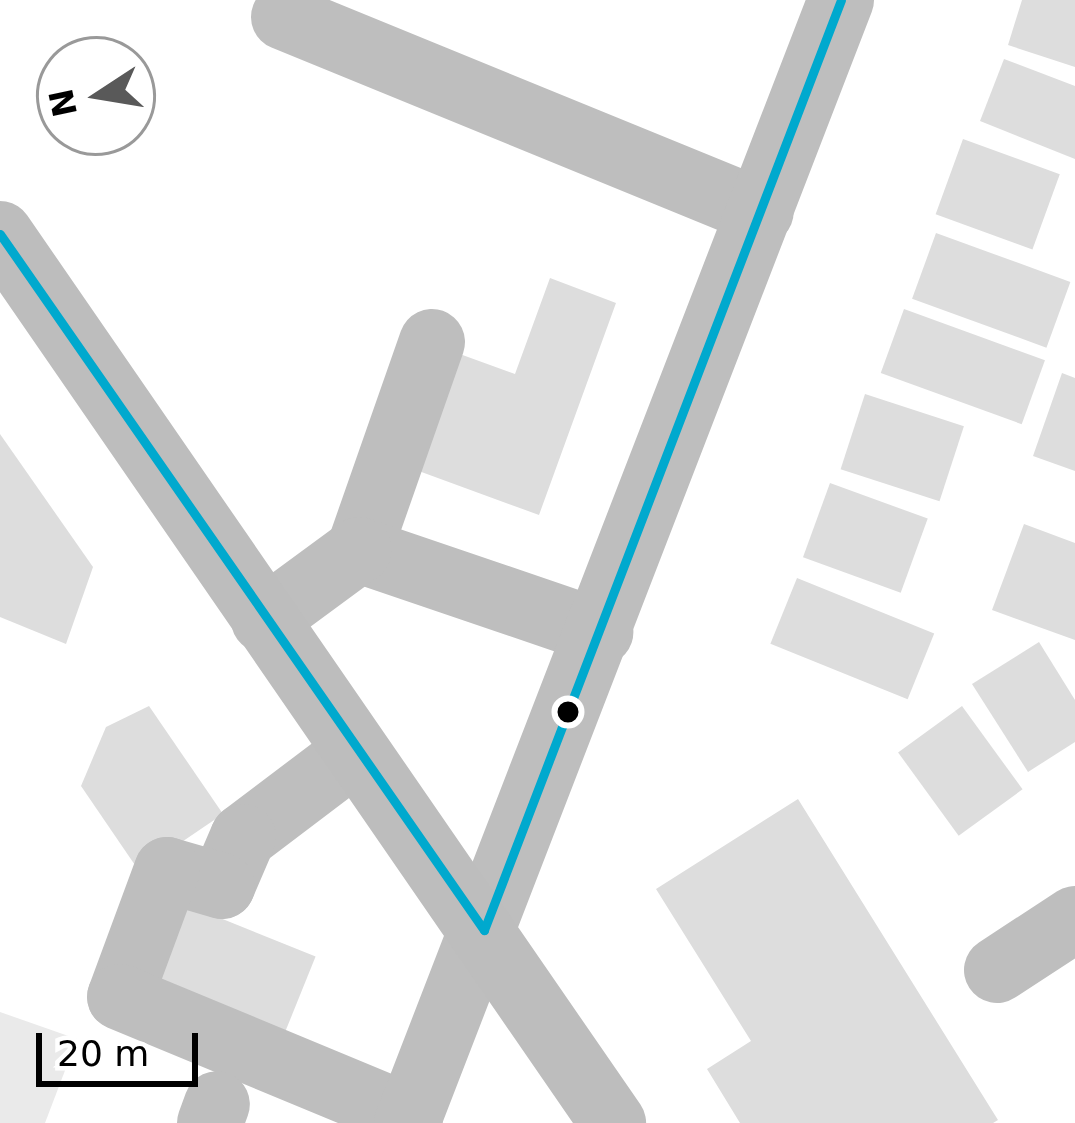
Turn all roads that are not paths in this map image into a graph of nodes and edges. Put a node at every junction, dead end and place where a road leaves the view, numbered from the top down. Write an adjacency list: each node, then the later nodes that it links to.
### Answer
1 (842, 0): 3 (street)
2 (284, 17): 3 (street)
3 (760, 212): 8 (street)
4 (0, 234): 7 (main road)
5 (432, 343): 6 (street)
6 (358, 550): 7 (street); 8 (street)
7 (264, 620): 9 (main road)
8 (600, 632): 11 (street)
9 (354, 752): 11 (main road); 13 (street)
10 (1075, 919): 12 (street)
11 (484, 930): 13 (street); 14 (main road)
12 (998, 970)
13 (408, 1120)
14 (613, 1123)

